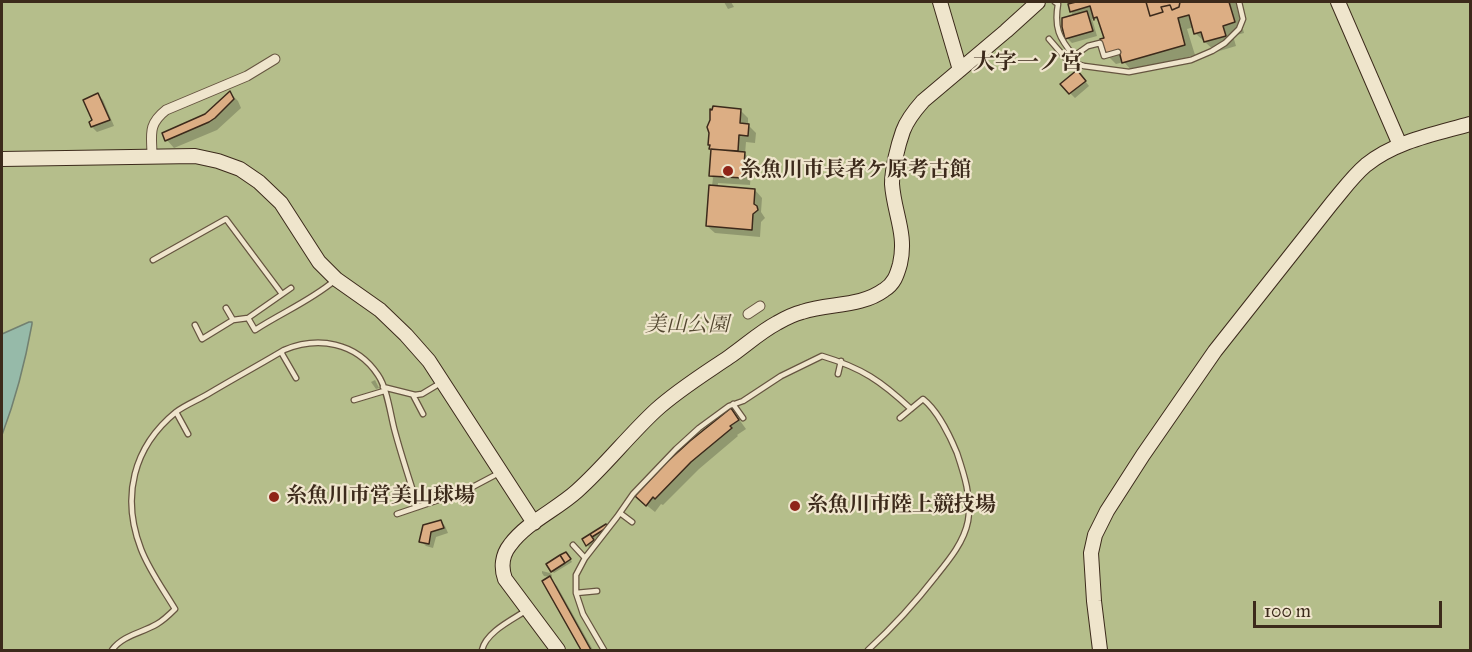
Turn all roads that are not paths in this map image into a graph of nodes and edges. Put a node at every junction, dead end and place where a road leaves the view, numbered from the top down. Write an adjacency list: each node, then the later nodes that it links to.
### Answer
1 (940, 2): 9 (street)
2 (1038, 2): 9 (street)
3 (1055, 2): 7 (lane)
4 (1239, 2): 6 (lane)
5 (1338, 2): 11 (street)
6 (1049, 39)
7 (1118, 52)
8 (275, 58): 12 (street)
9 (960, 70): 44 (street)
10 (1470, 124): 11 (street)
11 (1400, 145): 55 (street)
12 (152, 156): 13 (street); 15 (street)
13 (2, 159)
14 (153, 260): 17 (lane)
15 (336, 279): 21 (lane); 28 (street)
16 (291, 288): 17 (lane)
17 (282, 294): 21 (lane)
18 (760, 306): 20 (street)
19 (226, 308): 22 (lane)
20 (748, 314)
21 (248, 318): 22 (lane)
22 (233, 320): 23 (lane)
23 (195, 325)
24 (281, 351): 27 (lane); 29 (lane); 34 (lane)
25 (841, 361): 26 (lane); 32 (lane); 33 (lane)
26 (838, 374)
27 (296, 378)
28 (442, 381): 30 (lane); 39 (street)
29 (384, 389): 30 (lane); 31 (lane); 40 (lane)
30 (413, 395): 35 (lane)
31 (354, 400)
32 (733, 404): 36 (lane); 41 (lane)
33 (911, 409): 37 (lane); 54 (lane)
34 (176, 412): 38 (lane); 50 (lane)
35 (423, 414)
36 (743, 418)
37 (900, 418)
38 (188, 434)
39 (501, 471): 40 (lane); 44 (street)
40 (418, 507): 42 (lane)
41 (620, 513): 43 (lane); 46 (lane)
42 (397, 514)
43 (632, 522)
44 (534, 523): 49 (street)
45 (573, 545): 46 (lane)
46 (585, 558): 48 (lane)
47 (597, 591): 48 (lane)
48 (576, 593): 53 (lane)
49 (527, 610): 51 (lane); 52 (street)
50 (112, 651)
51 (482, 651)
52 (558, 651)
53 (604, 651)
54 (868, 651)
55 (1100, 651)

